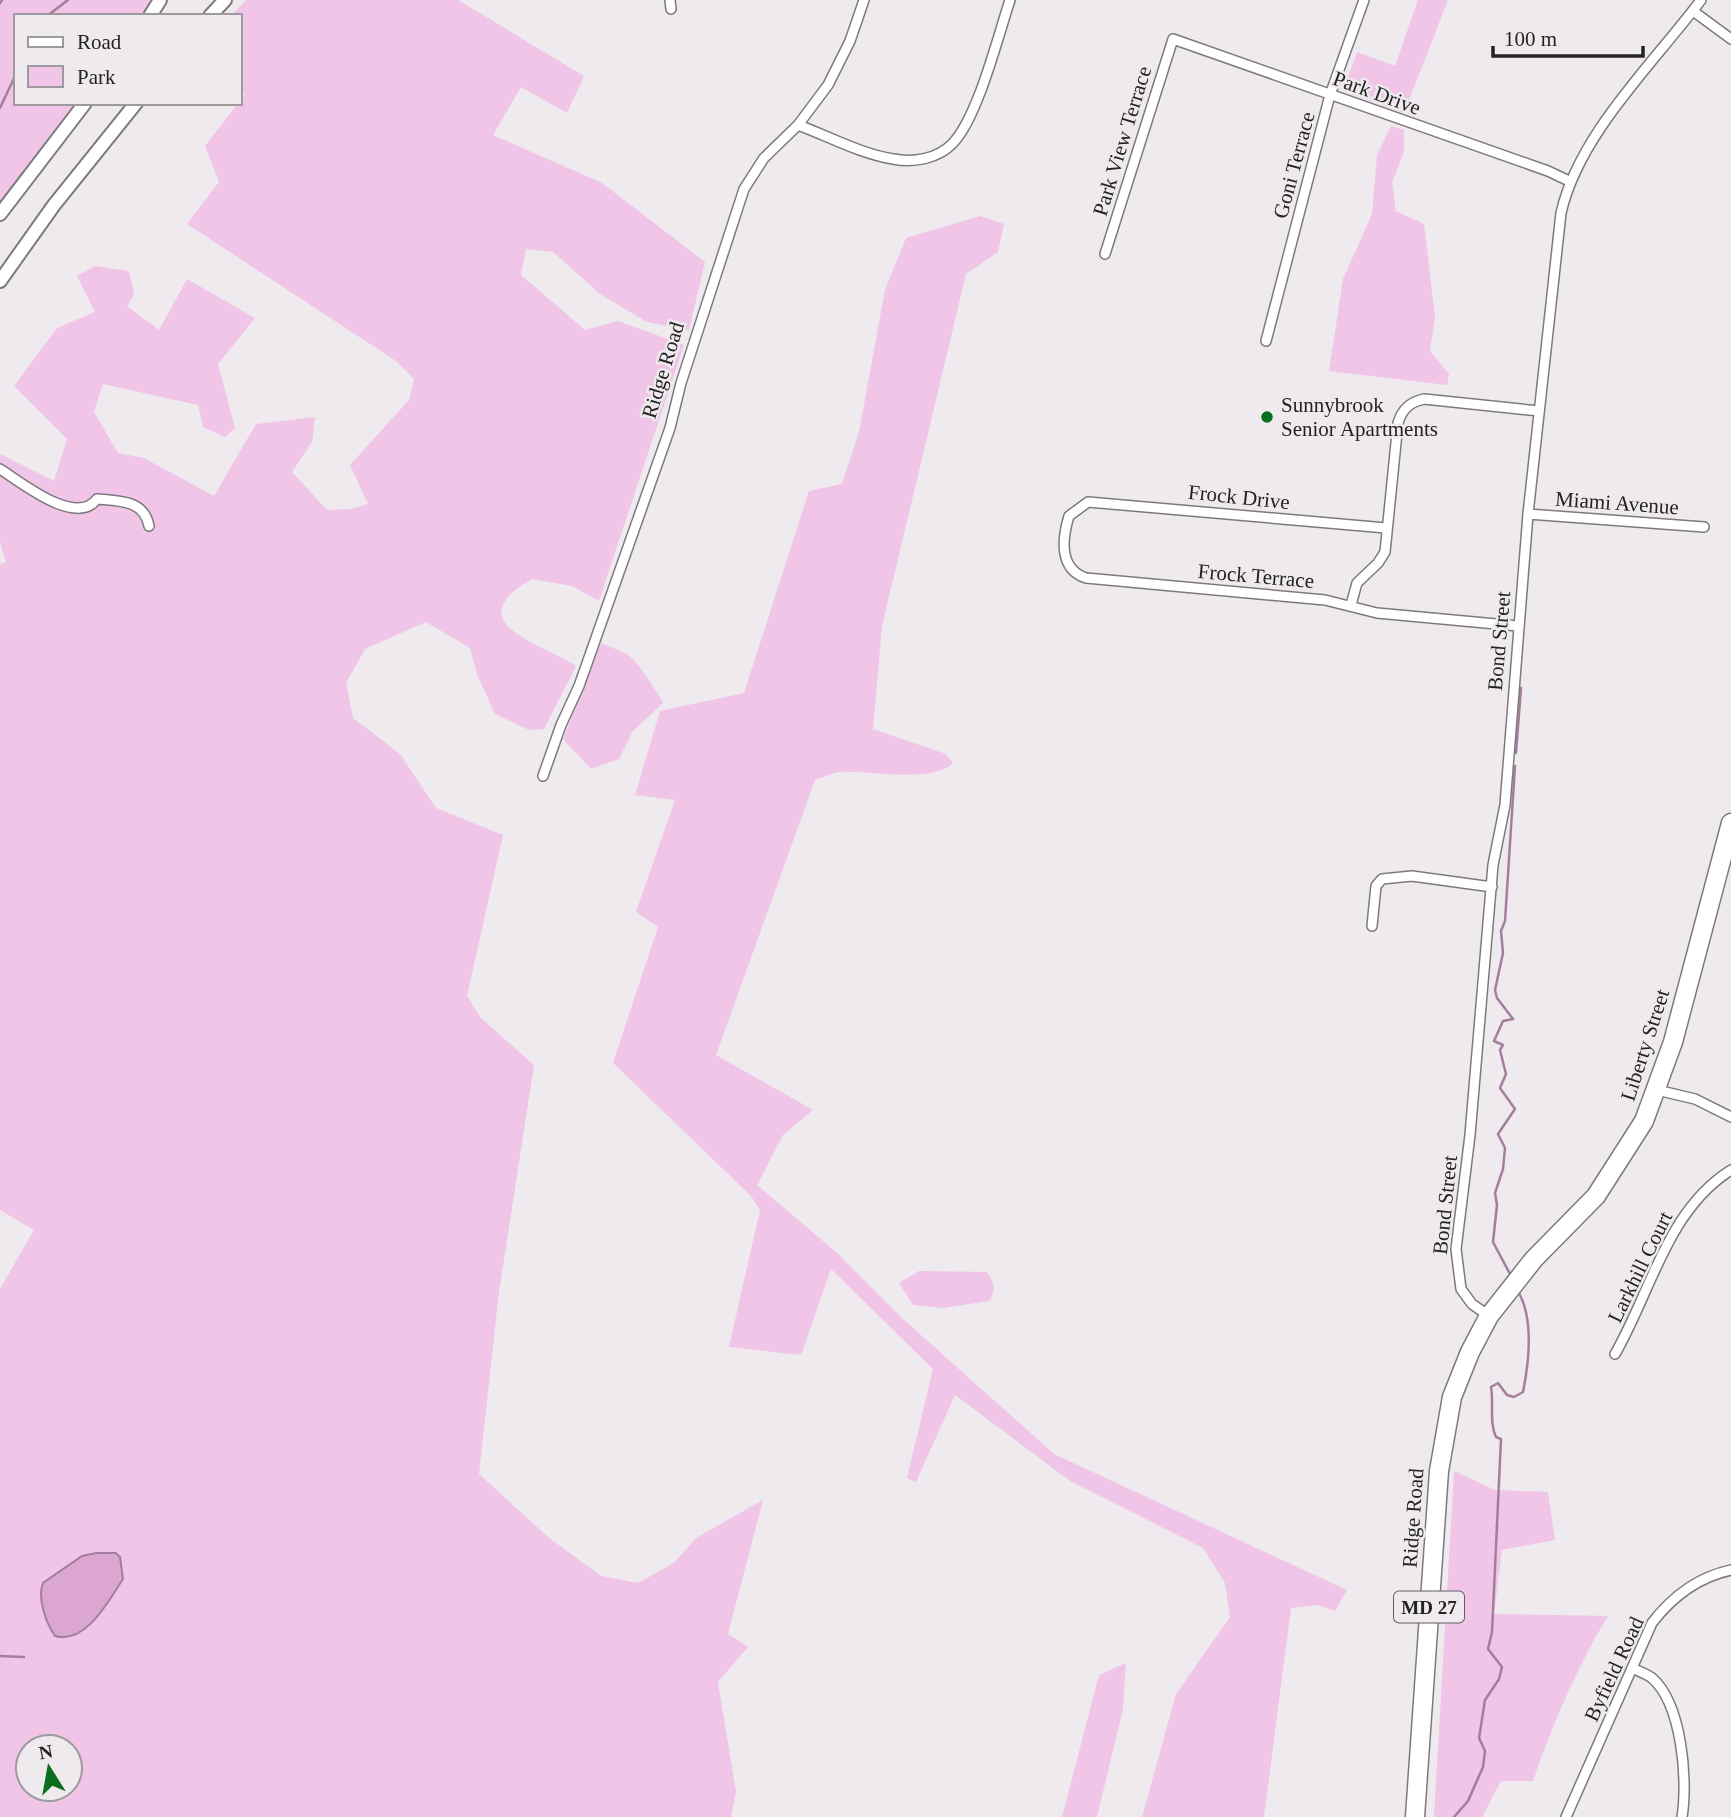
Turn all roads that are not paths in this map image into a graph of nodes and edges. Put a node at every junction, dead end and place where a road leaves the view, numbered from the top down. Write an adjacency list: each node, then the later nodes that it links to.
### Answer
1 (225, 0): 7 (street)
2 (864, 0): 13 (street, Ridge Road)
3 (1010, 0): 13 (street)
4 (1364, 0): 10 (street, Goni Terrace)
5 (1701, 0): 6 (street, Bond Street)
6 (1693, 11): 9 (street); 14 (street, Bond Street)
7 (212, 14)
8 (1173, 39): 10 (street, Park Drive); 16 (street, Park View Terrace)
9 (1731, 39)
10 (1331, 95): 14 (street, Park Drive); 18 (street, Goni Terrace)
11 (83, 105): 15 (street)
12 (134, 105): 17 (street)
13 (798, 125): 28 (street, Ridge Road)
14 (1569, 181): 19 (street, Bond Street)
15 (0, 214)
16 (1105, 254)
17 (0, 281)
18 (1266, 341)
19 (1539, 411): 22 (street, Bond Street); 25 (street)
20 (0, 469): 23 (street)
21 (1088, 502): 25 (street, Frock Drive); 26 (street, Frock Terrace)
22 (1528, 514): 24 (street, Miami Avenue); 27 (street, Bond Street)
23 (149, 526)
24 (1704, 527)
25 (1386, 528): 26 (street)
26 (1351, 606): 27 (street, Frock Terrace)
27 (1518, 626): 30 (street, Bond Street)
28 (544, 776)
29 (1731, 823): 32 (highway, Liberty Street / MD 27)
30 (1492, 887): 31 (street); 35 (street, Bond Street)
31 (1372, 926)
32 (1657, 1090): 33 (street); 35 (highway, Liberty Street / MD 27)
33 (1731, 1117)
34 (1731, 1170): 36 (street, Larkhill Court)
35 (1489, 1316): 39 (highway, Ridge Road / MD 27)
36 (1615, 1354)
37 (1731, 1570): 38 (street, Byfield Road)
38 (1632, 1668): 40 (street, Byfield Road); 41 (street)
39 (1415, 1817)
40 (1566, 1817)
41 (1682, 1817)

